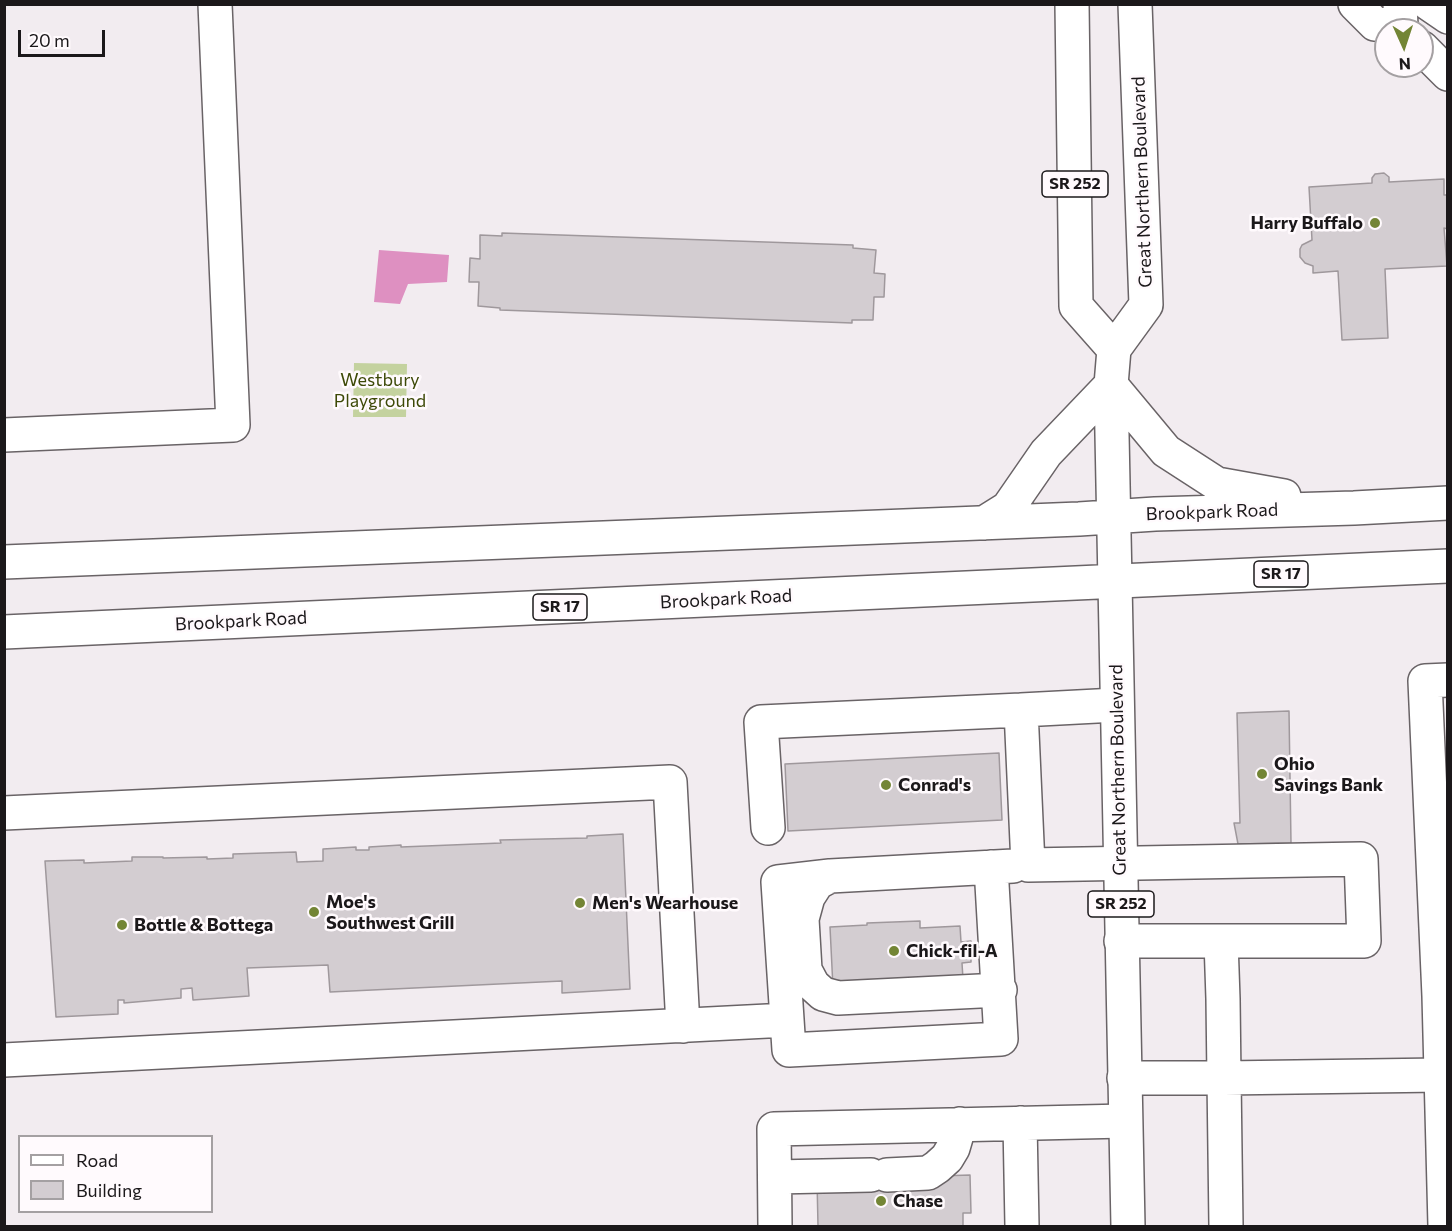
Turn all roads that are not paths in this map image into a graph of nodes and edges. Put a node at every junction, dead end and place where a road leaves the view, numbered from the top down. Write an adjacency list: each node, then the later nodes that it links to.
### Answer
1 (215, 4): 12 (main road)
2 (1072, 4): 10 (main road, SR 252)
3 (1135, 4): 10 (main road, Great Northern Boulevard)
4 (1355, 4): 7 (main road)
5 (1429, 4): 6 (main road)
6 (1448, 17)
7 (1374, 23)
8 (1434, 58): 9 (main road)
9 (1448, 74)
10 (1114, 349): 11 (main road, Great Northern Boulevard / SR 252)
11 (1112, 385): 14 (main road); 15 (main road, Great Northern Boulevard / SR 252); 16 (main road)
12 (4, 435)
13 (1448, 502): 14 (main road, Brookpark Road)
14 (1354, 508): 15 (main road, Brookpark Road)
15 (1115, 516): 16 (main road, Brookpark Road); 19 (main road, Great Northern Boulevard / SR 252)
16 (984, 523): 17 (main road, Brookpark Road)
17 (4, 562)
18 (1448, 566): 19 (main road, Brookpark Road / SR 17)
19 (1115, 582): 20 (main road, Brookpark Road / SR 17); 22 (main road, Great Northern Boulevard / SR 252)
20 (4, 632)
21 (1448, 680): 36 (main road)
22 (1116, 705): 23 (main road); 26 (main road, Great Northern Boulevard / SR 252)
23 (1021, 710): 25 (main road); 27 (main road)
24 (4, 813): 34 (main road)
25 (768, 828)
26 (1120, 862): 27 (main road); 30 (main road, Great Northern Boulevard / SR 252); 31 (main road)
27 (1028, 865): 28 (main road)
28 (991, 867): 29 (main road); 32 (main road)
29 (830, 876): 32 (main road); 33 (main road)
30 (1121, 941): 31 (main road); 38 (main road, Great Northern Boulevard / SR 252)
31 (1221, 941): 37 (main road)
32 (1000, 990): 33 (main road)
33 (787, 1020): 34 (main road)
34 (683, 1026): 35 (main road)
35 (4, 1060)
36 (1440, 1075): 37 (main road); 47 (main road)
37 (1224, 1077): 38 (main road); 46 (main road)
38 (1124, 1078): 39 (main road, Great Northern Boulevard / SR 252)
39 (1125, 1121): 40 (main road); 45 (main road, Great Northern Boulevard / SR 252)
40 (1020, 1123): 41 (main road); 44 (main road)
41 (960, 1124): 42 (main road); 42 (main road)
42 (775, 1177): 43 (main road)
43 (776, 1227)
44 (1022, 1227)
45 (1128, 1227)
46 (1226, 1227)
47 (1445, 1227)

